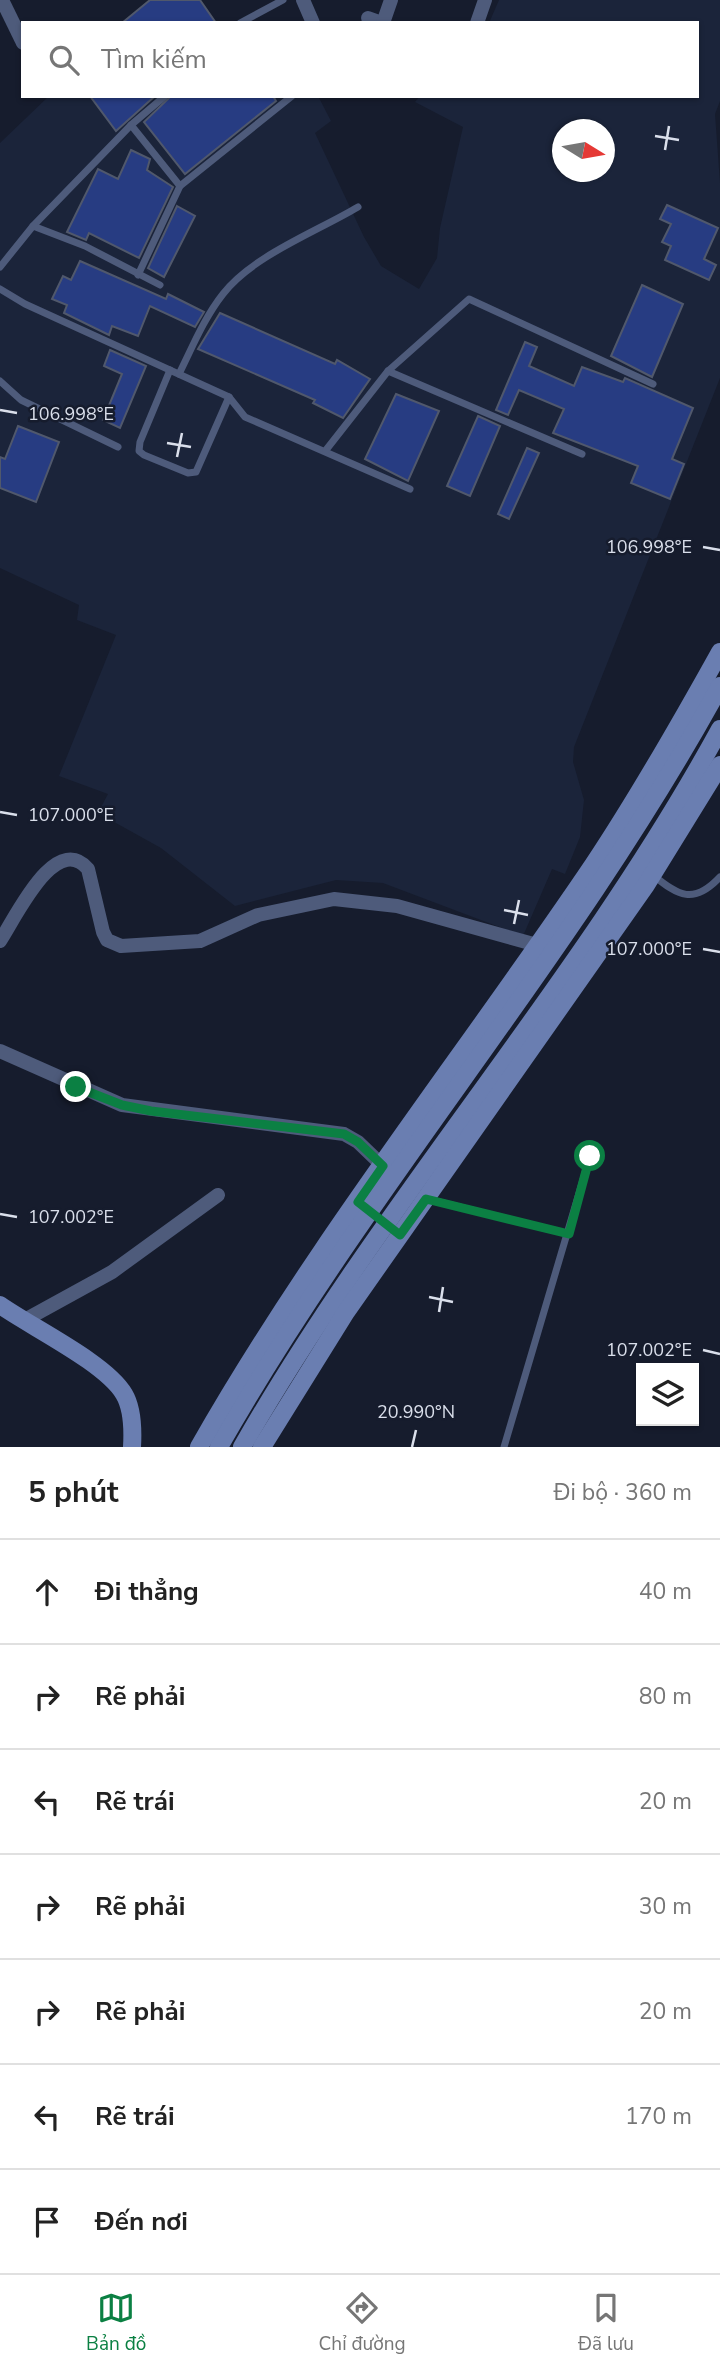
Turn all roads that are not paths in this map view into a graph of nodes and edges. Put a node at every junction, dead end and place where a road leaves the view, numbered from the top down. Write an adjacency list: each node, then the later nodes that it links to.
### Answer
1 (2, 0): 10 (street)
2 (282, 0): 6 (lane)
3 (303, 0): 7 (street)
4 (391, 0): 8 (street)
5 (485, 0): 9 (street)
6 (244, 21)
7 (312, 21)
8 (378, 21)
9 (478, 21)
10 (21, 39)
11 (163, 98): 13 (lane)
12 (290, 98): 14 (lane)
13 (131, 125): 14 (lane); 16 (lane)
14 (180, 186): 18 (lane)
15 (358, 207): 23 (lane)
16 (33, 226): 17 (lane); 18 (lane)
17 (0, 267)
18 (138, 275): 19 (lane)
19 (160, 285)
20 (0, 289): 21 (lane)
21 (170, 370): 23 (lane); 26 (lane)
22 (388, 372): 25 (lane); 28 (lane); 29 (lane)
23 (179, 374): 26 (lane)
24 (0, 381): 27 (lane)
25 (653, 384)
26 (229, 397): 28 (lane)
27 (118, 447)
28 (326, 450): 30 (lane)
29 (582, 454)
30 (410, 489)
31 (720, 652): 38 (street)
32 (720, 687): 44 (street)
33 (720, 729): 45 (street)
34 (720, 765): 35 (street)
35 (652, 875): 36 (lane); 43 (street)
36 (720, 877)
37 (0, 941): 38 (street)
38 (537, 945): 41 (street)
39 (0, 1051): 41 (street)
40 (590, 1156): 46 (lane)
41 (383, 1166): 44 (street)
42 (218, 1195): 48 (street)
43 (426, 1199): 45 (street); 46 (lane)
44 (364, 1207): 45 (street); 50 (street); 51 (street)
45 (393, 1230): 52 (street); 53 (street)
46 (569, 1234): 54 (lane)
47 (0, 1305): 48 (street)
48 (23, 1321): 49 (street)
49 (132, 1447)
50 (199, 1447)
51 (219, 1447)
52 (242, 1447)
53 (262, 1447)
54 (504, 1447)

